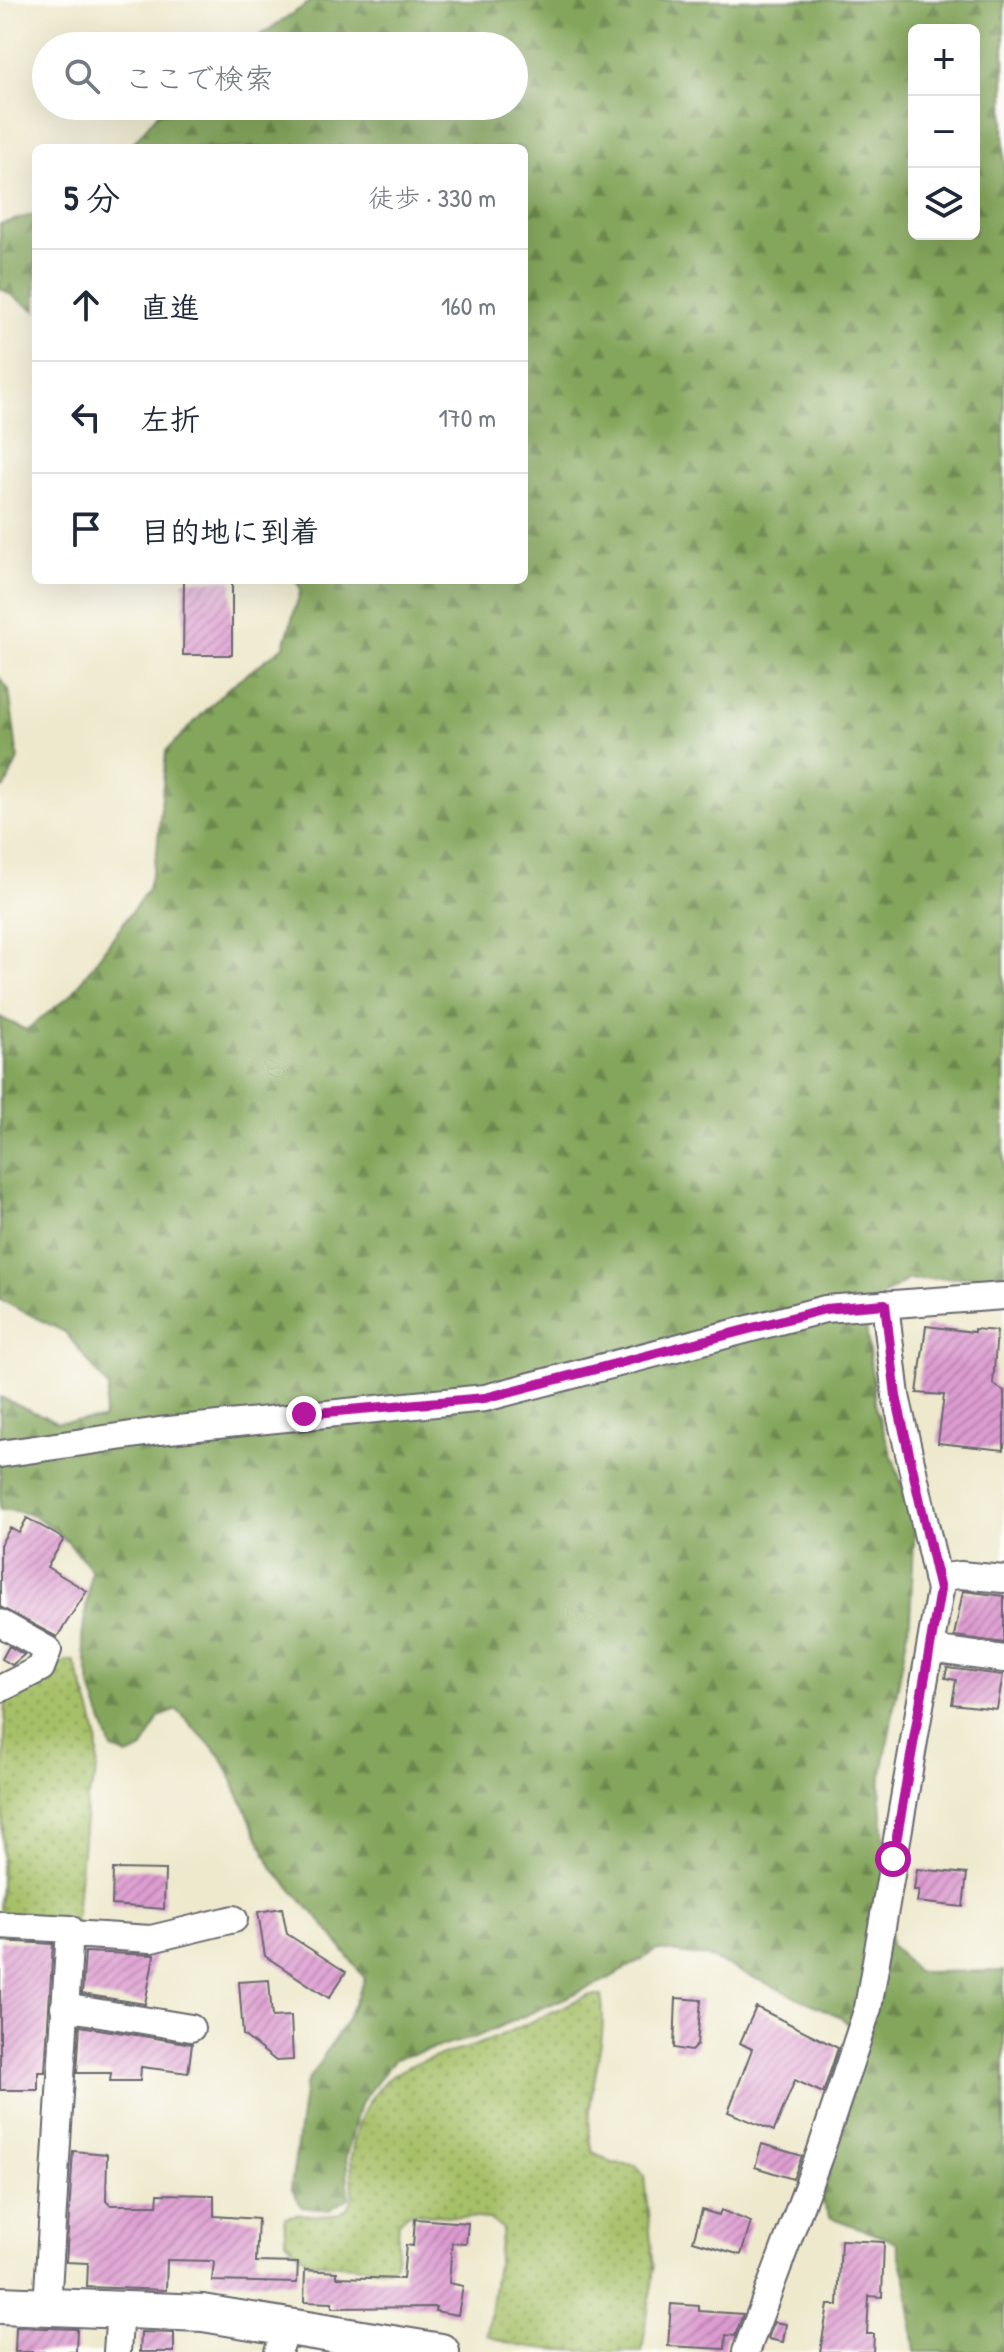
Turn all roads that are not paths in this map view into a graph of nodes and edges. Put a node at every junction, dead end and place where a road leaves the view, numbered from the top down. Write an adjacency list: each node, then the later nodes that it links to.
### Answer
1 (1004, 1296): 2 (street)
2 (885, 1304): 3 (street); 4 (street)
3 (0, 1454)
4 (937, 1578): 5 (street); 7 (street)
5 (1004, 1579)
6 (0, 1623): 9 (street)
7 (930, 1649): 8 (street); 22 (street)
8 (1004, 1659)
9 (0, 1689)
10 (234, 1919): 12 (street)
11 (0, 1925): 12 (street)
12 (70, 1934): 13 (street)
13 (64, 2007): 14 (street); 16 (street)
14 (191, 2028)
15 (0, 2305): 16 (street)
16 (47, 2307): 17 (street)
17 (120, 2309): 18 (street); 20 (street)
18 (282, 2340): 19 (street)
19 (369, 2347): 21 (street)
20 (117, 2352)
21 (441, 2352)
22 (746, 2352)

